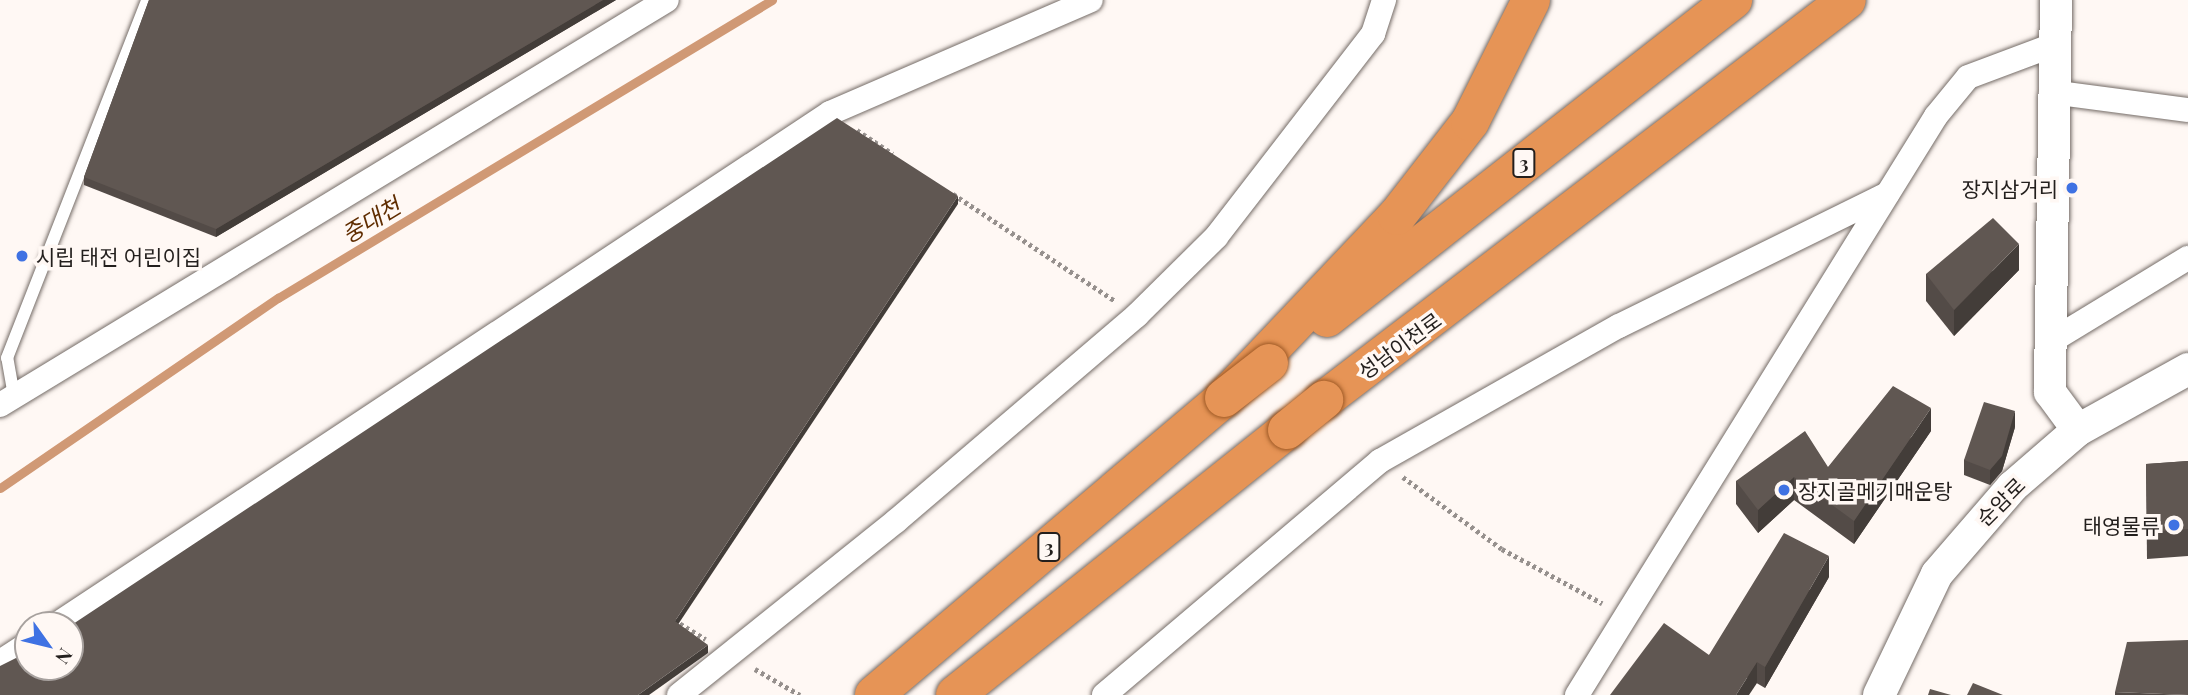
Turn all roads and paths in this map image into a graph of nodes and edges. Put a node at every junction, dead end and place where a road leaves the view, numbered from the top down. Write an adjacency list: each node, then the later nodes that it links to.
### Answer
1 (147, 0): 21 (lane)
2 (667, 0): 21 (street)
3 (1091, 0): 12 (street)
4 (1384, 0): 17 (street)
5 (1531, 0): 20 (highway)
6 (1733, 0): 20 (highway, 3, bridge)
7 (2056, 0): 9 (street)
8 (1834, 9): 31 (highway, 성남이천로, bridge)
9 (2051, 46): 10 (street); 15 (street)
10 (2051, 92): 11 (street); 18 (street)
11 (2188, 110)
12 (830, 113): 13 (path); 24 (street)
13 (898, 158)
14 (944, 188): 17 (path)
15 (1887, 194): 23 (street); 26 (street)
16 (2188, 258): 18 (street)
17 (1136, 315): 27 (street)
18 (2049, 343): 22 (street)
19 (2188, 369): 22 (street, 순암로)
20 (1224, 398): 30 (highway, 3)
21 (7, 400)
22 (2078, 430): 34 (street, 순암로)
23 (1380, 461): 26 (path); 32 (street)
24 (78, 611)
25 (669, 617): 27 (path)
26 (1628, 617): 33 (street)
27 (731, 654): 28 (street); 29 (path)
28 (679, 695)
29 (800, 695)
30 (874, 695)
31 (955, 695)
32 (1104, 695)
33 (1577, 695)
34 (1879, 695)

